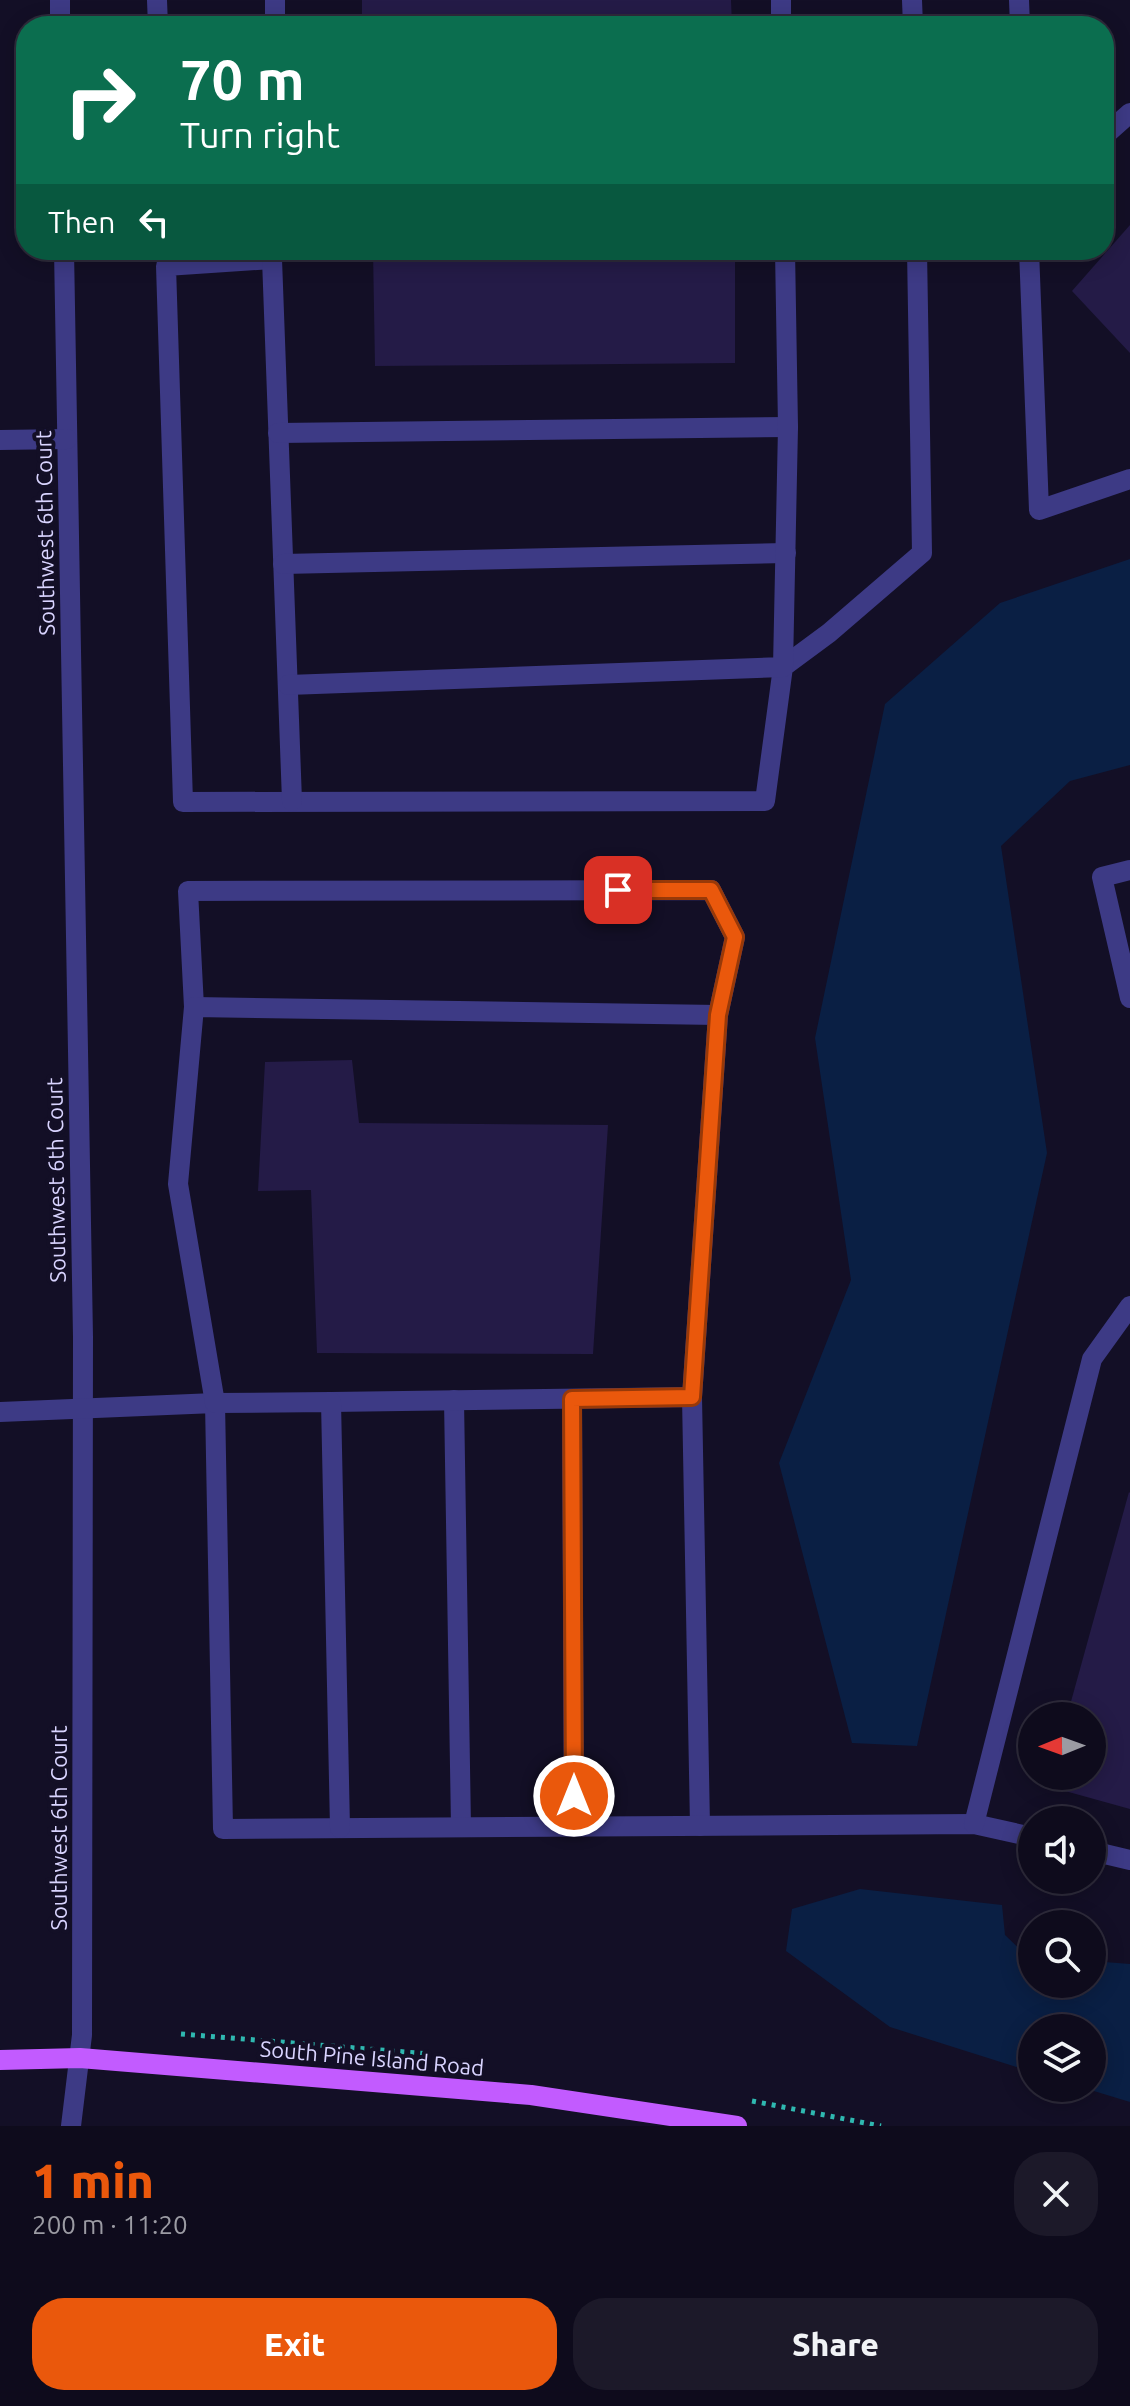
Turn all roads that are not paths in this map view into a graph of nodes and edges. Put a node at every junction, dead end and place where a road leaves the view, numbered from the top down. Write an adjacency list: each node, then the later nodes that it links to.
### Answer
1 (1130, 113): 2 (street)
2 (1114, 127)
3 (64, 260): 11 (street, Southwest 6th Court)
4 (224, 260): 18 (street)
5 (272, 260): 10 (street)
6 (785, 260): 9 (street)
7 (917, 260): 16 (street)
8 (1029, 260): 13 (street)
9 (788, 427): 10 (street); 14 (street)
10 (278, 433): 15 (street)
11 (67, 439): 12 (street); 29 (street, Southwest 6th Court)
12 (0, 440)
13 (1130, 479)
14 (786, 553): 15 (street); 16 (street)
15 (283, 564): 17 (street)
16 (783, 667): 17 (street); 18 (street)
17 (288, 685): 18 (street)
18 (292, 801)
19 (1130, 870): 20 (street)
20 (1130, 998)
21 (194, 1007): 22 (street); 22 (street); 28 (street)
22 (718, 1015): 24 (street)
23 (1130, 1306): 31 (street)
24 (692, 1397): 25 (street); 33 (street)
25 (572, 1399): 26 (street); 32 (street)
26 (454, 1400): 27 (street); 34 (street)
27 (331, 1402): 28 (street); 35 (street)
28 (215, 1403): 29 (street); 35 (street)
29 (83, 1409): 30 (street); 39 (street, Southwest 6th Court)
30 (0, 1412)
31 (974, 1824): 33 (street); 36 (street)
32 (574, 1826): 33 (street); 34 (street)
33 (700, 1826)
34 (461, 1827): 35 (street)
35 (340, 1828)
36 (1018, 1834)
37 (1106, 1854): 38 (street)
38 (1130, 1860)
39 (80, 2058): 40 (main road, South Pine Island Road); 41 (street, Southwest 6th Court); 42 (main road, South Pine Island Road)
40 (0, 2060)
41 (71, 2118)
42 (737, 2126)

